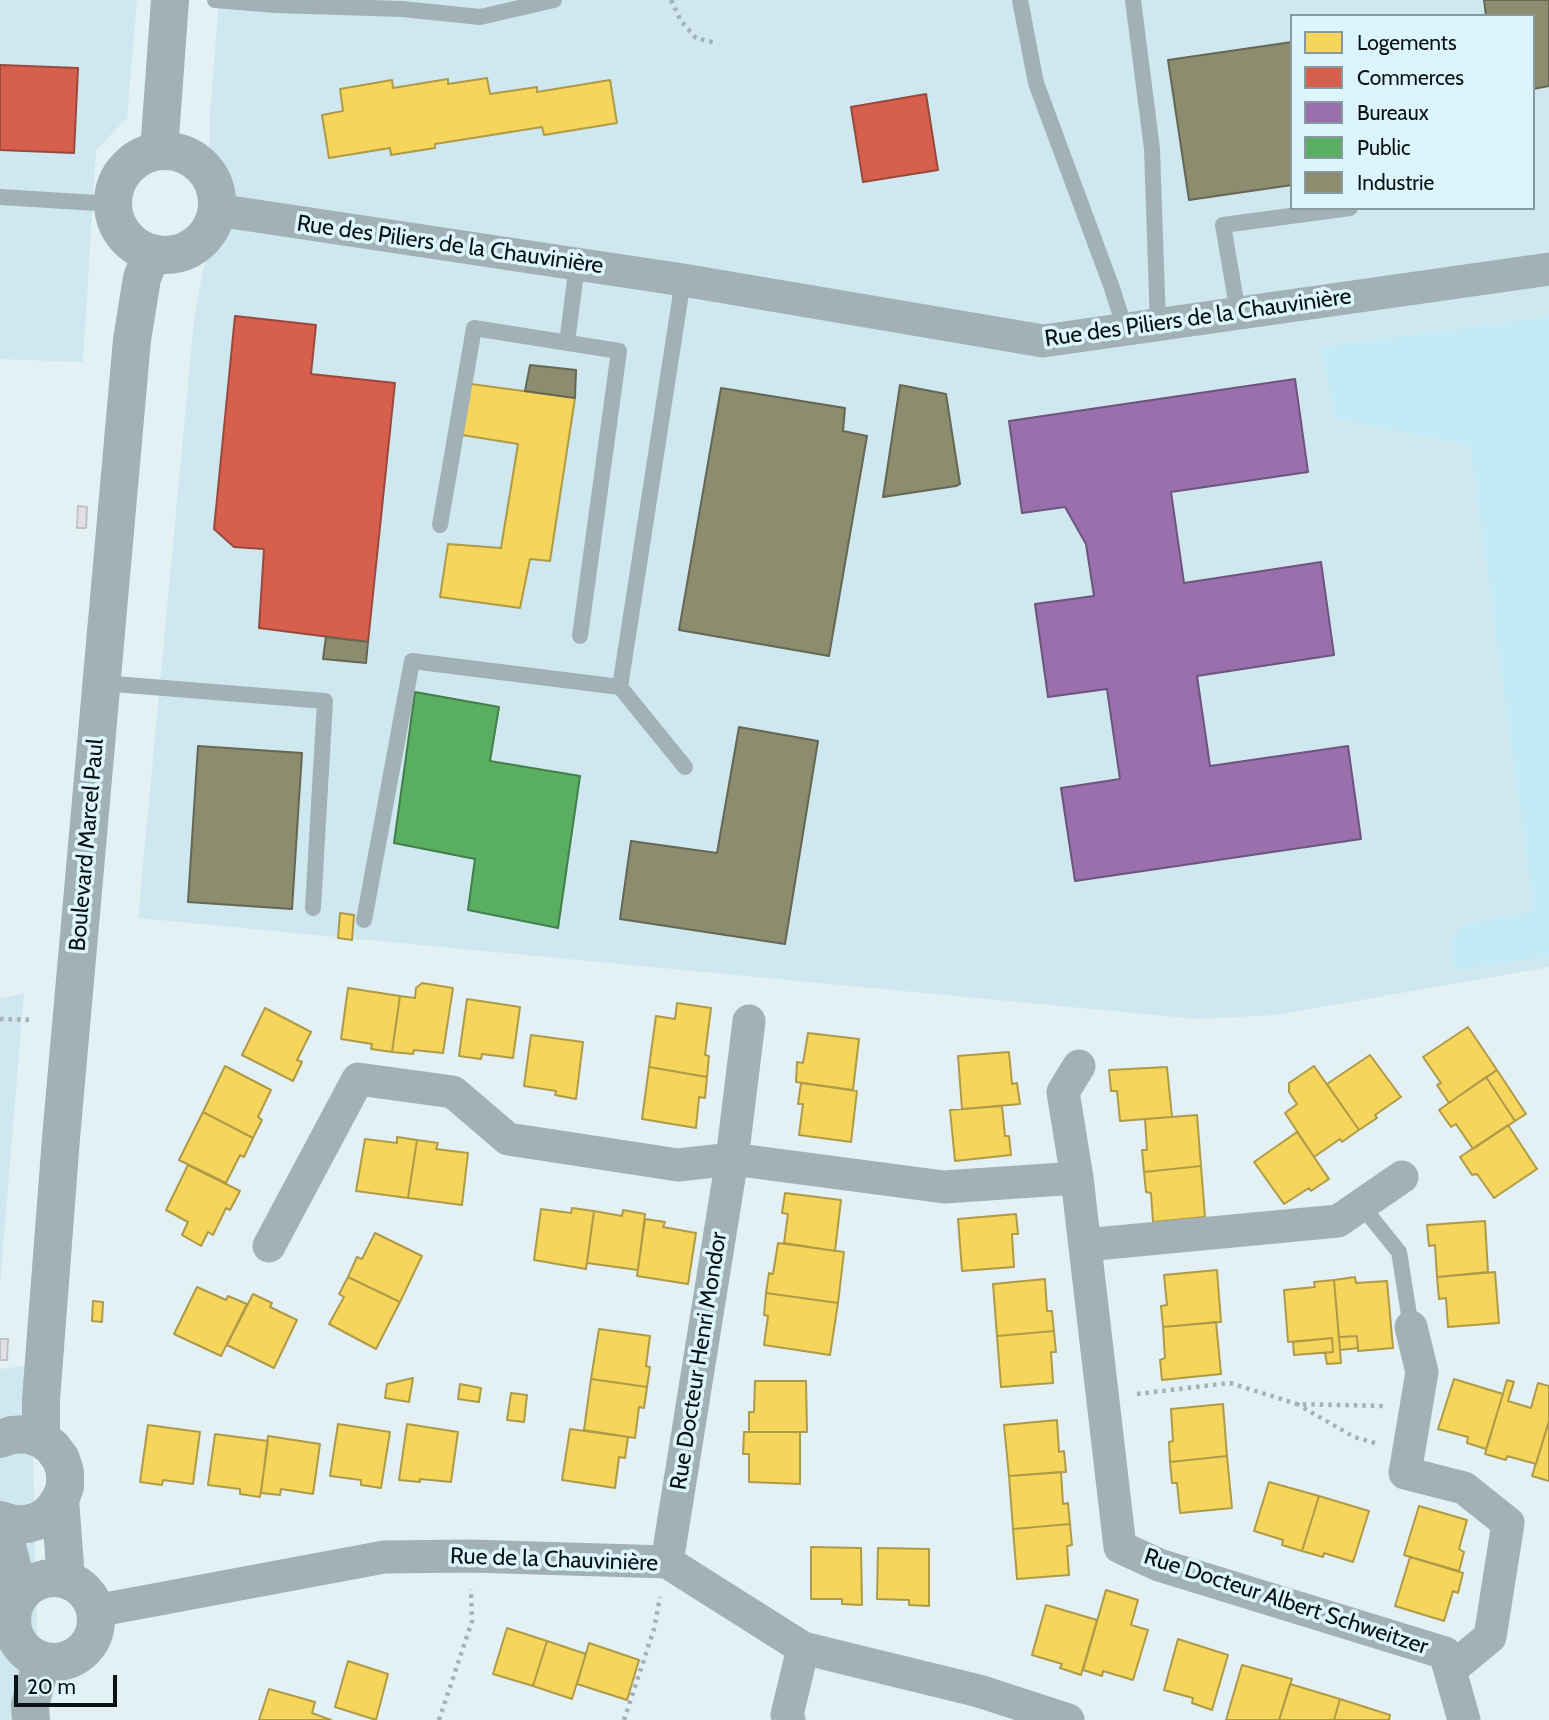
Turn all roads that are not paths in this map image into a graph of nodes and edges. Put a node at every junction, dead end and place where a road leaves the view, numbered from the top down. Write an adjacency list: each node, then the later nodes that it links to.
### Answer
1 (170, 0): 7 (street)
2 (215, 0): 6 (lane)
3 (554, 0): 6 (lane)
4 (1020, 0): 18 (lane)
5 (1133, 0): 17 (lane)
6 (276, 3)
7 (159, 151): 9 (street); 10 (street)
8 (0, 197): 9 (lane)
9 (113, 204): 12 (street)
10 (217, 210): 12 (street); 13 (street, Rue des Piliers de la Chauvinière)
11 (1335, 210): 16 (lane)
12 (152, 253): 22 (street, Boulevard Marcel Paul)
13 (577, 264): 15 (street, Rue des Piliers de la Chauvinière); 19 (lane)
14 (1549, 269): 16 (street, Rue des Piliers de la Chauvinière)
15 (682, 280): 18 (street, Rue des Piliers de la Chauvinière); 23 (lane)
16 (1238, 313): 17 (street, Rue des Piliers de la Chauvinière)
17 (1158, 325): 18 (street, Rue des Piliers de la Chauvinière)
18 (1125, 329)
19 (567, 343): 20 (lane); 21 (lane)
20 (440, 525)
21 (580, 636)
22 (102, 683): 25 (lane); 37 (street, Boulevard Marcel Paul)
23 (620, 687): 24 (lane); 26 (lane)
24 (685, 767)
25 (313, 908)
26 (364, 920)
27 (748, 1021): 29 (street, Rue Docteur Henri Mondor)
28 (1079, 1066): 31 (street, Rue Docteur Albert Schweitzer)
29 (732, 1160): 31 (street); 34 (street); 40 (street, Rue Docteur Henri Mondor)
30 (1402, 1177): 32 (street)
31 (1077, 1178): 33 (street, Rue Docteur Albert Schweitzer)
32 (1361, 1205): 33 (street); 35 (lane)
33 (1085, 1245): 46 (street, Rue Docteur Albert Schweitzer)
34 (269, 1246)
35 (1410, 1327): 46 (street, Rue Docteur Albert Schweitzer)
36 (0, 1439): 37 (street)
37 (41, 1439): 38 (street)
38 (60, 1500): 39 (street); 41 (street)
39 (0, 1520): 42 (street)
40 (667, 1562): 43 (street, Rue de la Chauvinière); 44 (street, Rue de la Chauvinière)
41 (66, 1579): 42 (street); 43 (street)
42 (20, 1595): 45 (street)
43 (95, 1611): 45 (street)
44 (803, 1648): 48 (street); 49 (street, Rue de la Chauvinière)
45 (41, 1660): 47 (street)
46 (1451, 1669): 50 (street, Rue Docteur Albert Schweitzer)
47 (31, 1720)
48 (789, 1720)
49 (1069, 1720)
50 (1464, 1720)

